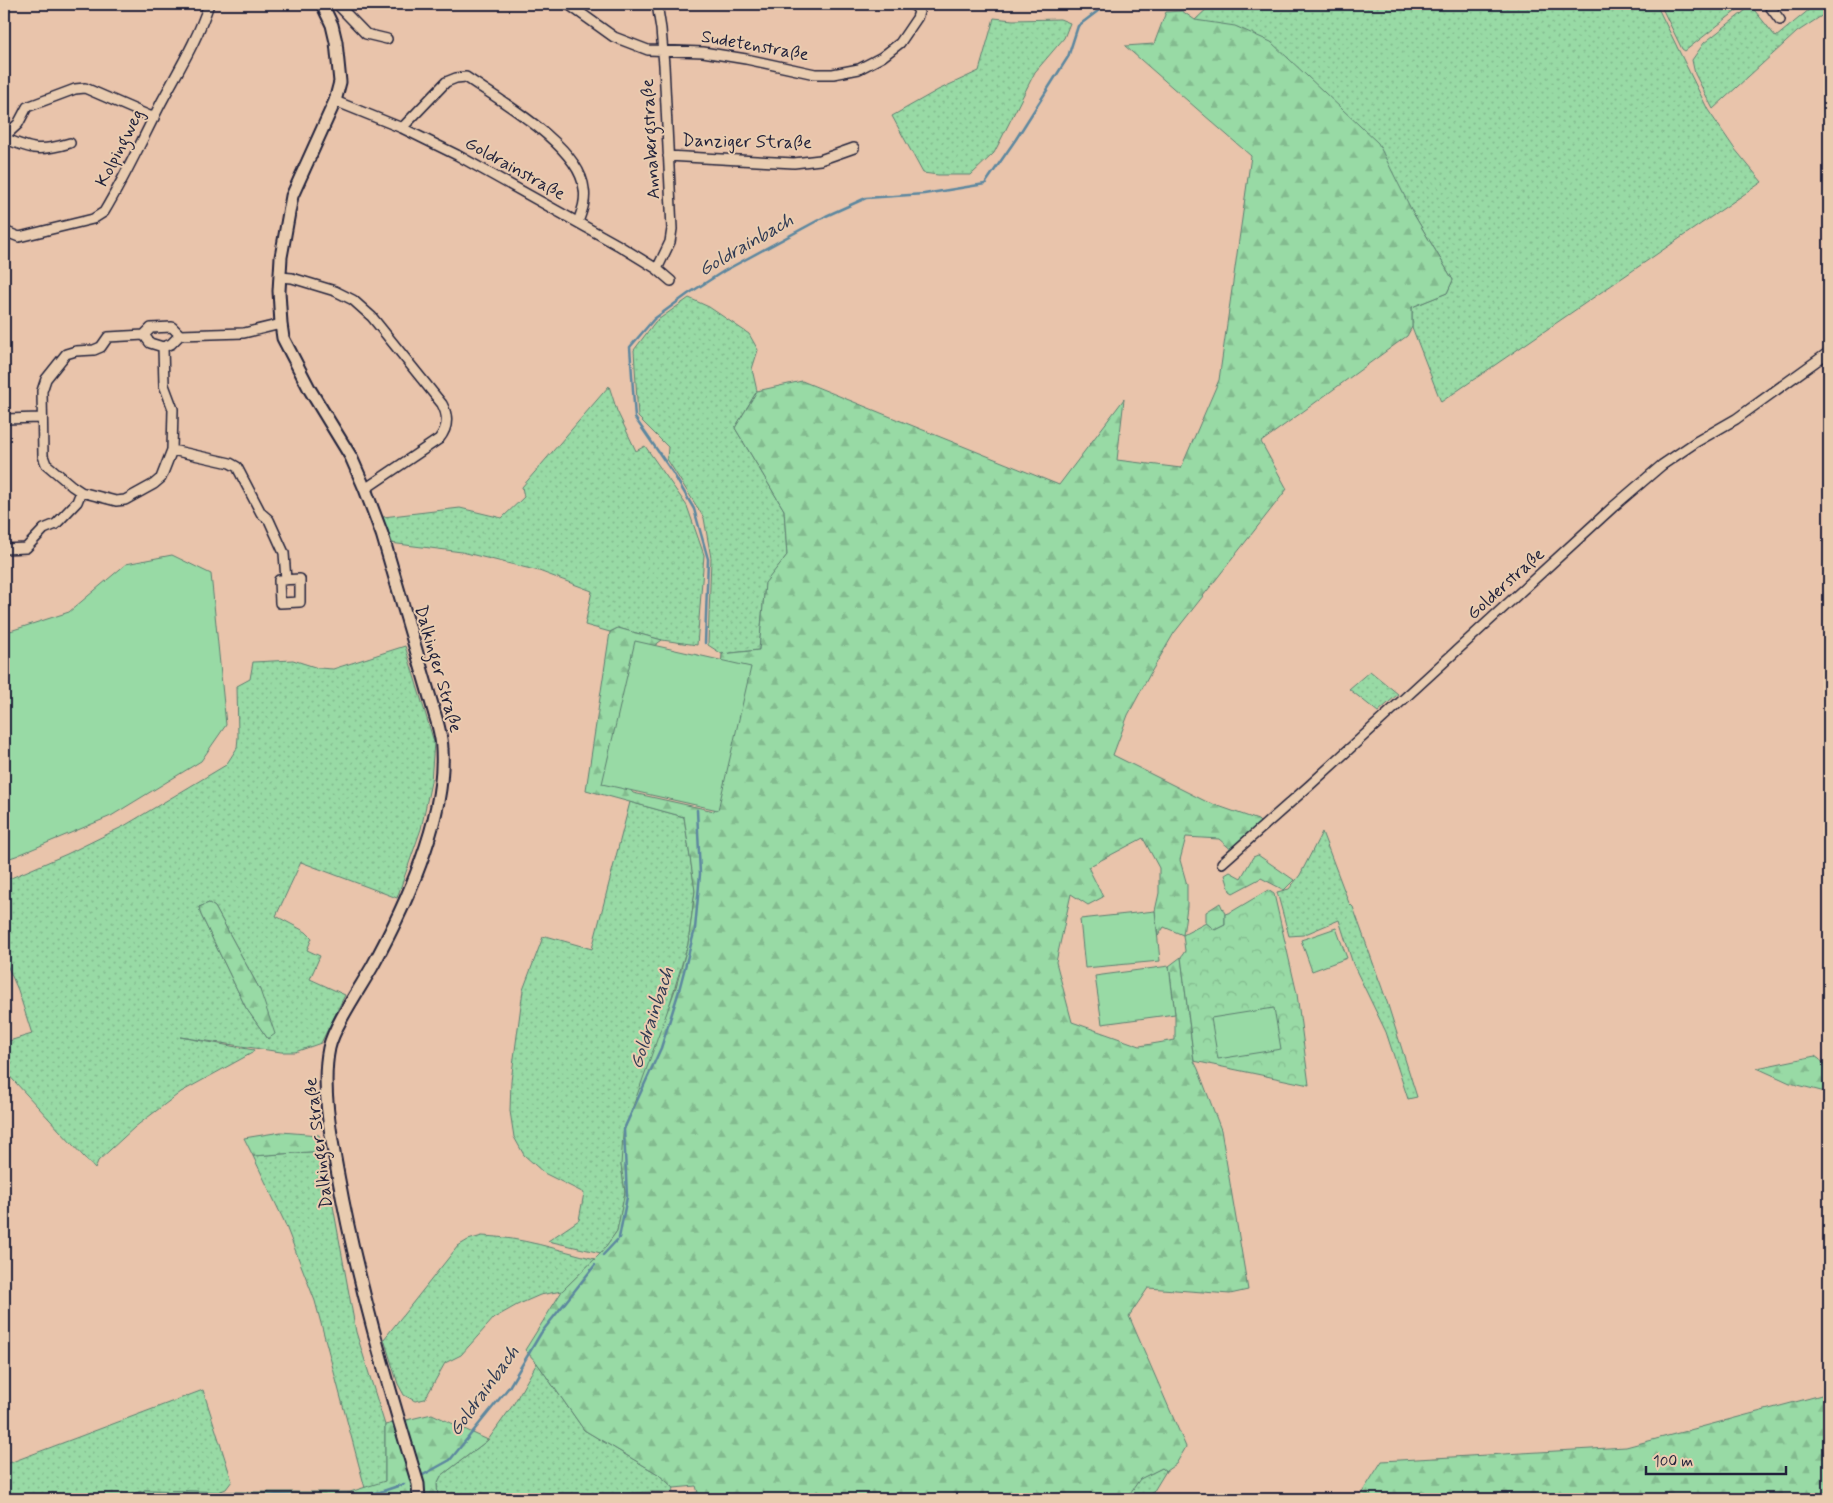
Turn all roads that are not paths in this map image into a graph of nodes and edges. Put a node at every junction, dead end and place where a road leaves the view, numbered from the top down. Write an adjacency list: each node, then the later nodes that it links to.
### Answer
1 (209, 4): 12 (street, Kolpingweg)
2 (322, 4): 11 (street, Dalkinger Straße)
3 (337, 4): 9 (street)
4 (568, 4): 10 (street, Sudetenstraße)
5 (657, 4): 10 (street, Annabergstraße)
6 (1768, 4): 8 (street)
7 (913, 5): 10 (street, Sudetenstraße)
8 (1780, 20)
9 (387, 39)
10 (663, 51): 17 (street, Annabergstraße)
11 (335, 101): 13 (street, Goldrainstraße); 21 (street, Dalkinger Straße)
12 (154, 118): 14 (street); 19 (street, Kolpingweg)
13 (402, 128): 18 (street, Goldrainstraße); 18 (street)
14 (4, 138): 15 (street)
15 (70, 143)
16 (854, 148): 17 (street, Danziger Straße)
17 (668, 156): 20 (street, Annabergstraße)
18 (578, 222): 20 (street, Goldrainstraße)
19 (4, 231)
20 (657, 269): 22 (street, Goldrainstraße)
21 (280, 277): 23 (street, Dalkinger Straße); 31 (street)
22 (671, 280)
23 (281, 324): 25 (street); 31 (street, Dalkinger Straße)
24 (144, 335): 25 (street); 26 (street); 29 (street)
25 (180, 335): 26 (street)
26 (163, 347): 30 (street)
27 (1829, 352): 35 (street, Golderstraße)
28 (4, 418): 29 (street)
29 (41, 418): 32 (street)
30 (172, 450): 32 (street); 34 (street)
31 (365, 488): 36 (street, Dalkinger Straße)
32 (81, 492): 33 (street)
33 (4, 549)
34 (286, 580)
35 (1222, 863)
36 (419, 1499)

